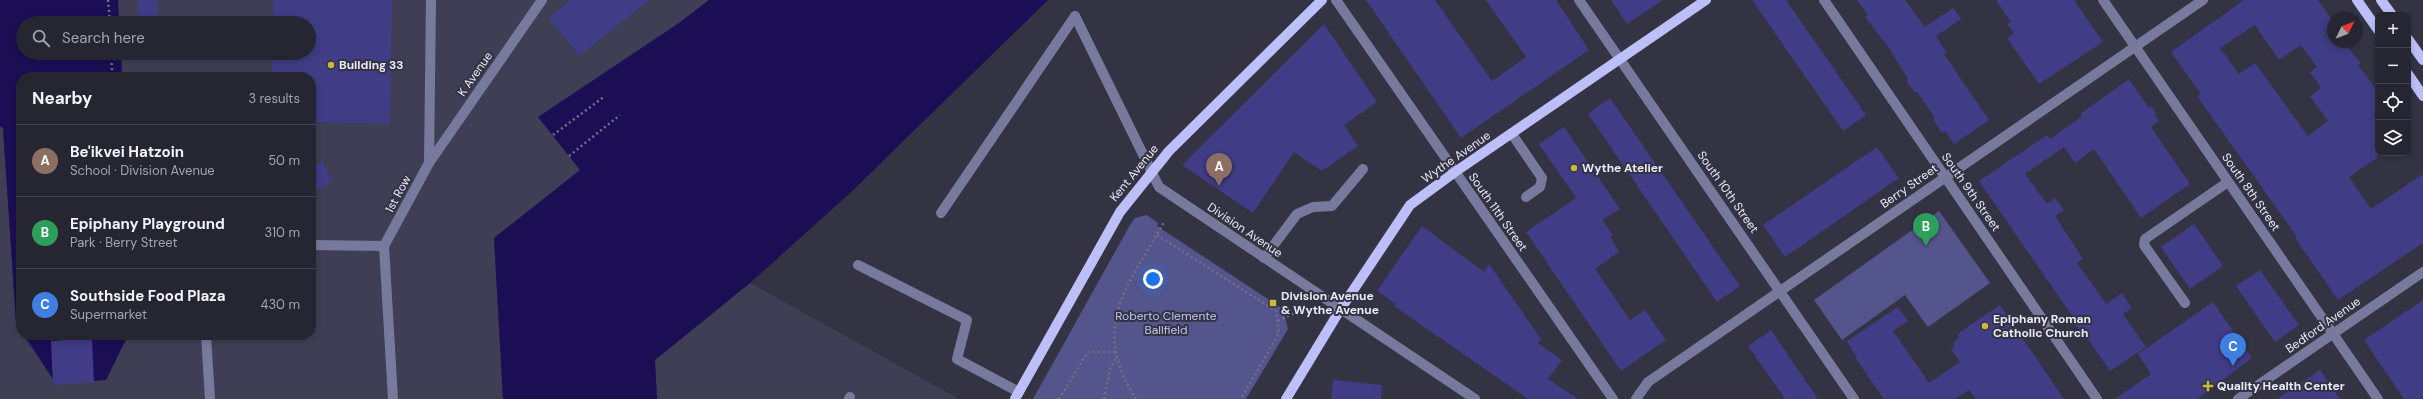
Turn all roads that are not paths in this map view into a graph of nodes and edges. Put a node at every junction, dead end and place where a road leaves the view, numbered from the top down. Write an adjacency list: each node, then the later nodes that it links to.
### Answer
1 (431, 0): 21 (street, 1st Row)
2 (542, 0): 21 (street, K Avenue)
3 (1322, 0): 23 (main road, Kent Avenue)
4 (1336, 0): 24 (street, South 11th Street)
5 (1579, 0): 16 (street, South 10th Street)
6 (1706, 0): 16 (main road, Wythe Avenue)
7 (1824, 0): 25 (street, South 9th Street)
8 (2103, 0): 15 (street, South 8th Street)
9 (2203, 0): 15 (street, Berry Street)
10 (2357, 0): 13 (main road)
11 (2381, 0): 12 (main road)
12 (2390, 12)
13 (2375, 26)
14 (2411, 43): 17 (main road)
15 (2135, 46): 25 (street, Berry Street); 26 (street, South 8th Street)
16 (1620, 59): 20 (main road, Wythe Avenue); 34 (street, South 10th Street)
17 (2423, 60)
18 (2411, 78): 19 (main road)
19 (2423, 96)
20 (1512, 134): 24 (main road, Wythe Avenue); 27 (street)
21 (429, 163): 30 (street, 1st Row)
22 (1363, 169): 31 (street)
23 (1151, 171): 28 (street, Division Avenue); 31 (street, Division Avenue); 39 (main road, Kent Avenue)
24 (1455, 172): 36 (main road, Wythe Avenue); 44 (street, South 11th Street)
25 (1945, 178): 34 (street, Berry Street); 47 (street, South 9th Street)
26 (2228, 182): 35 (street); 37 (street, South 8th Street)
27 (1526, 197)
28 (941, 213)
29 (316, 246): 30 (street)
30 (384, 246): 41 (street)
31 (1264, 258): 36 (street, Division Avenue)
32 (858, 265): 39 (street)
33 (2423, 272): 37 (street, Bedford Avenue)
34 (1780, 291): 45 (street, Berry Street); 46 (street, South 10th Street)
35 (2185, 303)
36 (1340, 310): 42 (main road, Wythe Avenue); 43 (street, Division Avenue)
37 (2333, 334): 48 (street, Bedford Avenue); 49 (street, South 8th Street)
38 (206, 340): 40 (street)
39 (1017, 396)
40 (210, 399)
41 (393, 399)
42 (1286, 399)
43 (1475, 399)
44 (1613, 399)
45 (1636, 399)
46 (1854, 399)
47 (2098, 399)
48 (2238, 399)
49 (2378, 399)

